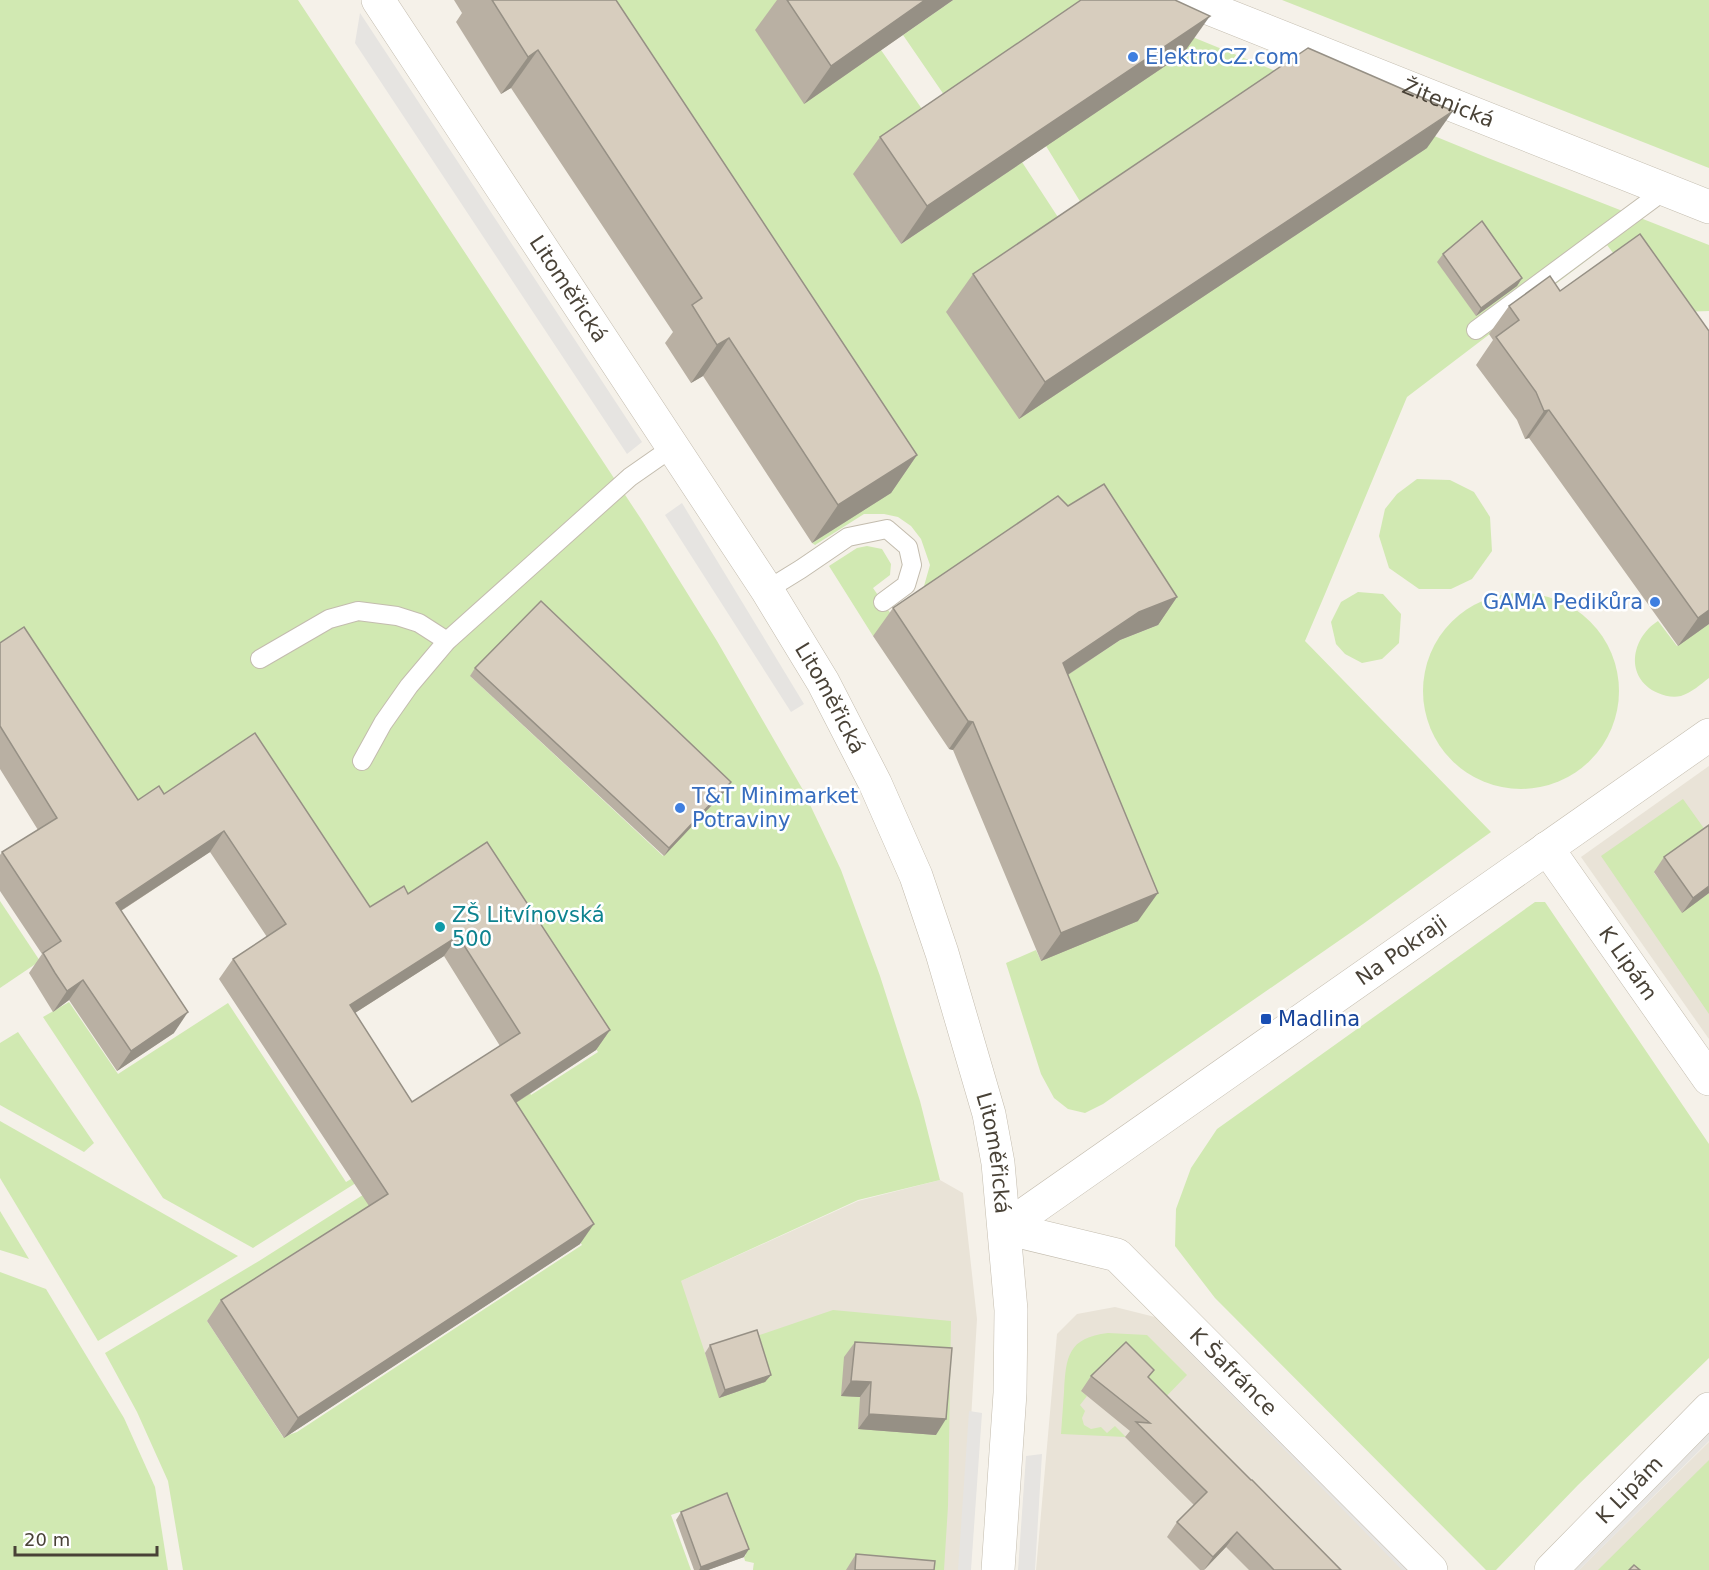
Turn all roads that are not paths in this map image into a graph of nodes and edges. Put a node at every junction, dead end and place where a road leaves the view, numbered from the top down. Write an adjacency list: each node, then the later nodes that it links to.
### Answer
1 (378, 0): 6 (street, Litoměřická)
2 (1188, 0): 3 (street, Žitenická)
3 (1665, 190): 4 (street, Žitenická); 5 (lane)
4 (1709, 207)
5 (1476, 330)
6 (673, 447): 7 (street, Litoměřická); 9 (lane)
7 (767, 590): 8 (lane); 15 (street, Litoměřická)
8 (883, 603)
9 (447, 641): 10 (lane); 12 (lane)
10 (260, 659)
11 (1709, 735): 13 (street, Na Pokraji)
12 (362, 761)
13 (1547, 848): 14 (street, K Lipám); 15 (street, Na Pokraji)
14 (1709, 1079)
15 (1005, 1228): 17 (street, Litoměřická); 18 (street, K Šafránce)
16 (1709, 1409): 19 (street, K Lipám)
17 (998, 1570)
18 (1431, 1570)
19 (1551, 1570)

